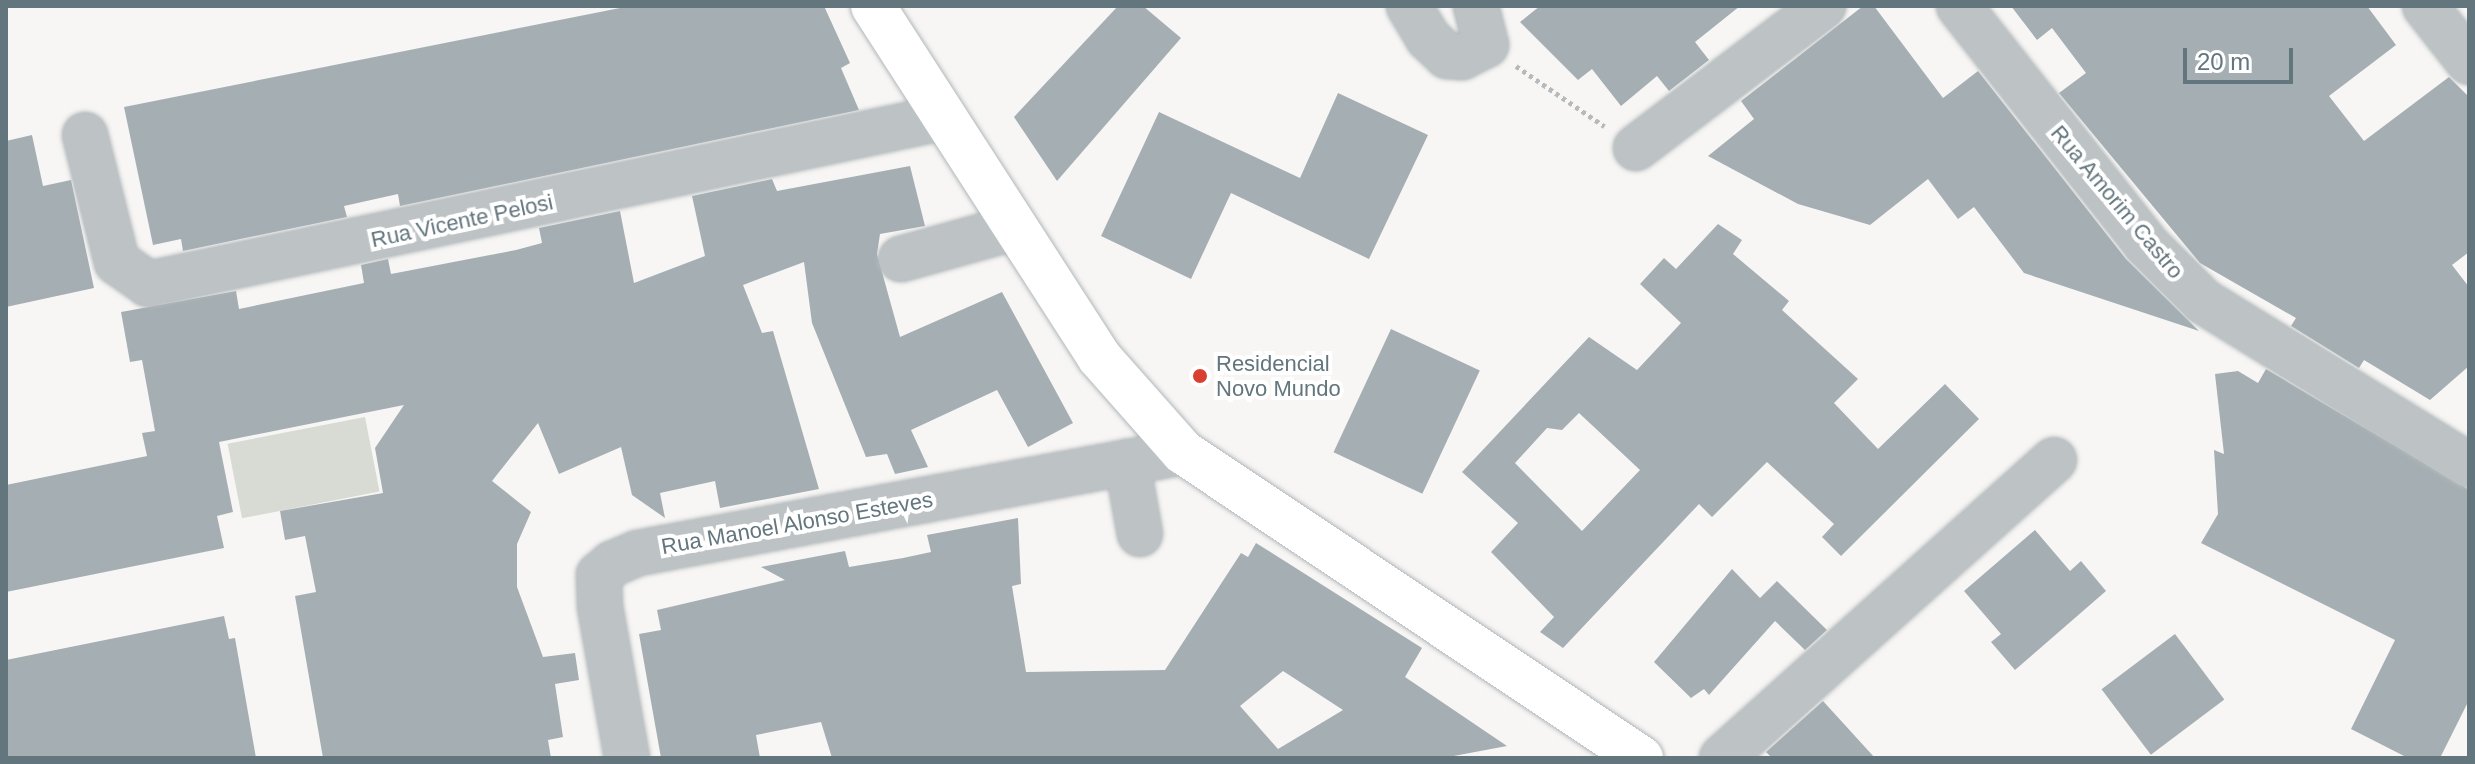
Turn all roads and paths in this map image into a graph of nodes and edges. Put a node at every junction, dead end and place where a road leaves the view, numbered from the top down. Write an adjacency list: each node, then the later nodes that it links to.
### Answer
1 (873, 6): 8 (main road)
2 (1409, 6): 6 (street)
3 (1823, 6): 10 (street)
4 (1959, 6): 16 (street, Rua Amorim Castro)
5 (2425, 6): 7 (street)
6 (1481, 26): 10 (path)
7 (2469, 62)
8 (941, 118): 9 (street, Rua Vicente Pelosi); 11 (main road)
9 (85, 135)
10 (1636, 148)
11 (1013, 228): 12 (street); 13 (main road)
12 (901, 259)
13 (1183, 452): 15 (street, Rua Manoel Alonso Esteves); 19 (main road)
14 (2054, 460): 20 (street)
15 (1127, 462): 17 (street); 18 (street, Rua Manoel Alonso Esteves)
16 (2469, 465)
17 (1140, 534)
18 (627, 758)
19 (1641, 758)
20 (1722, 758)

